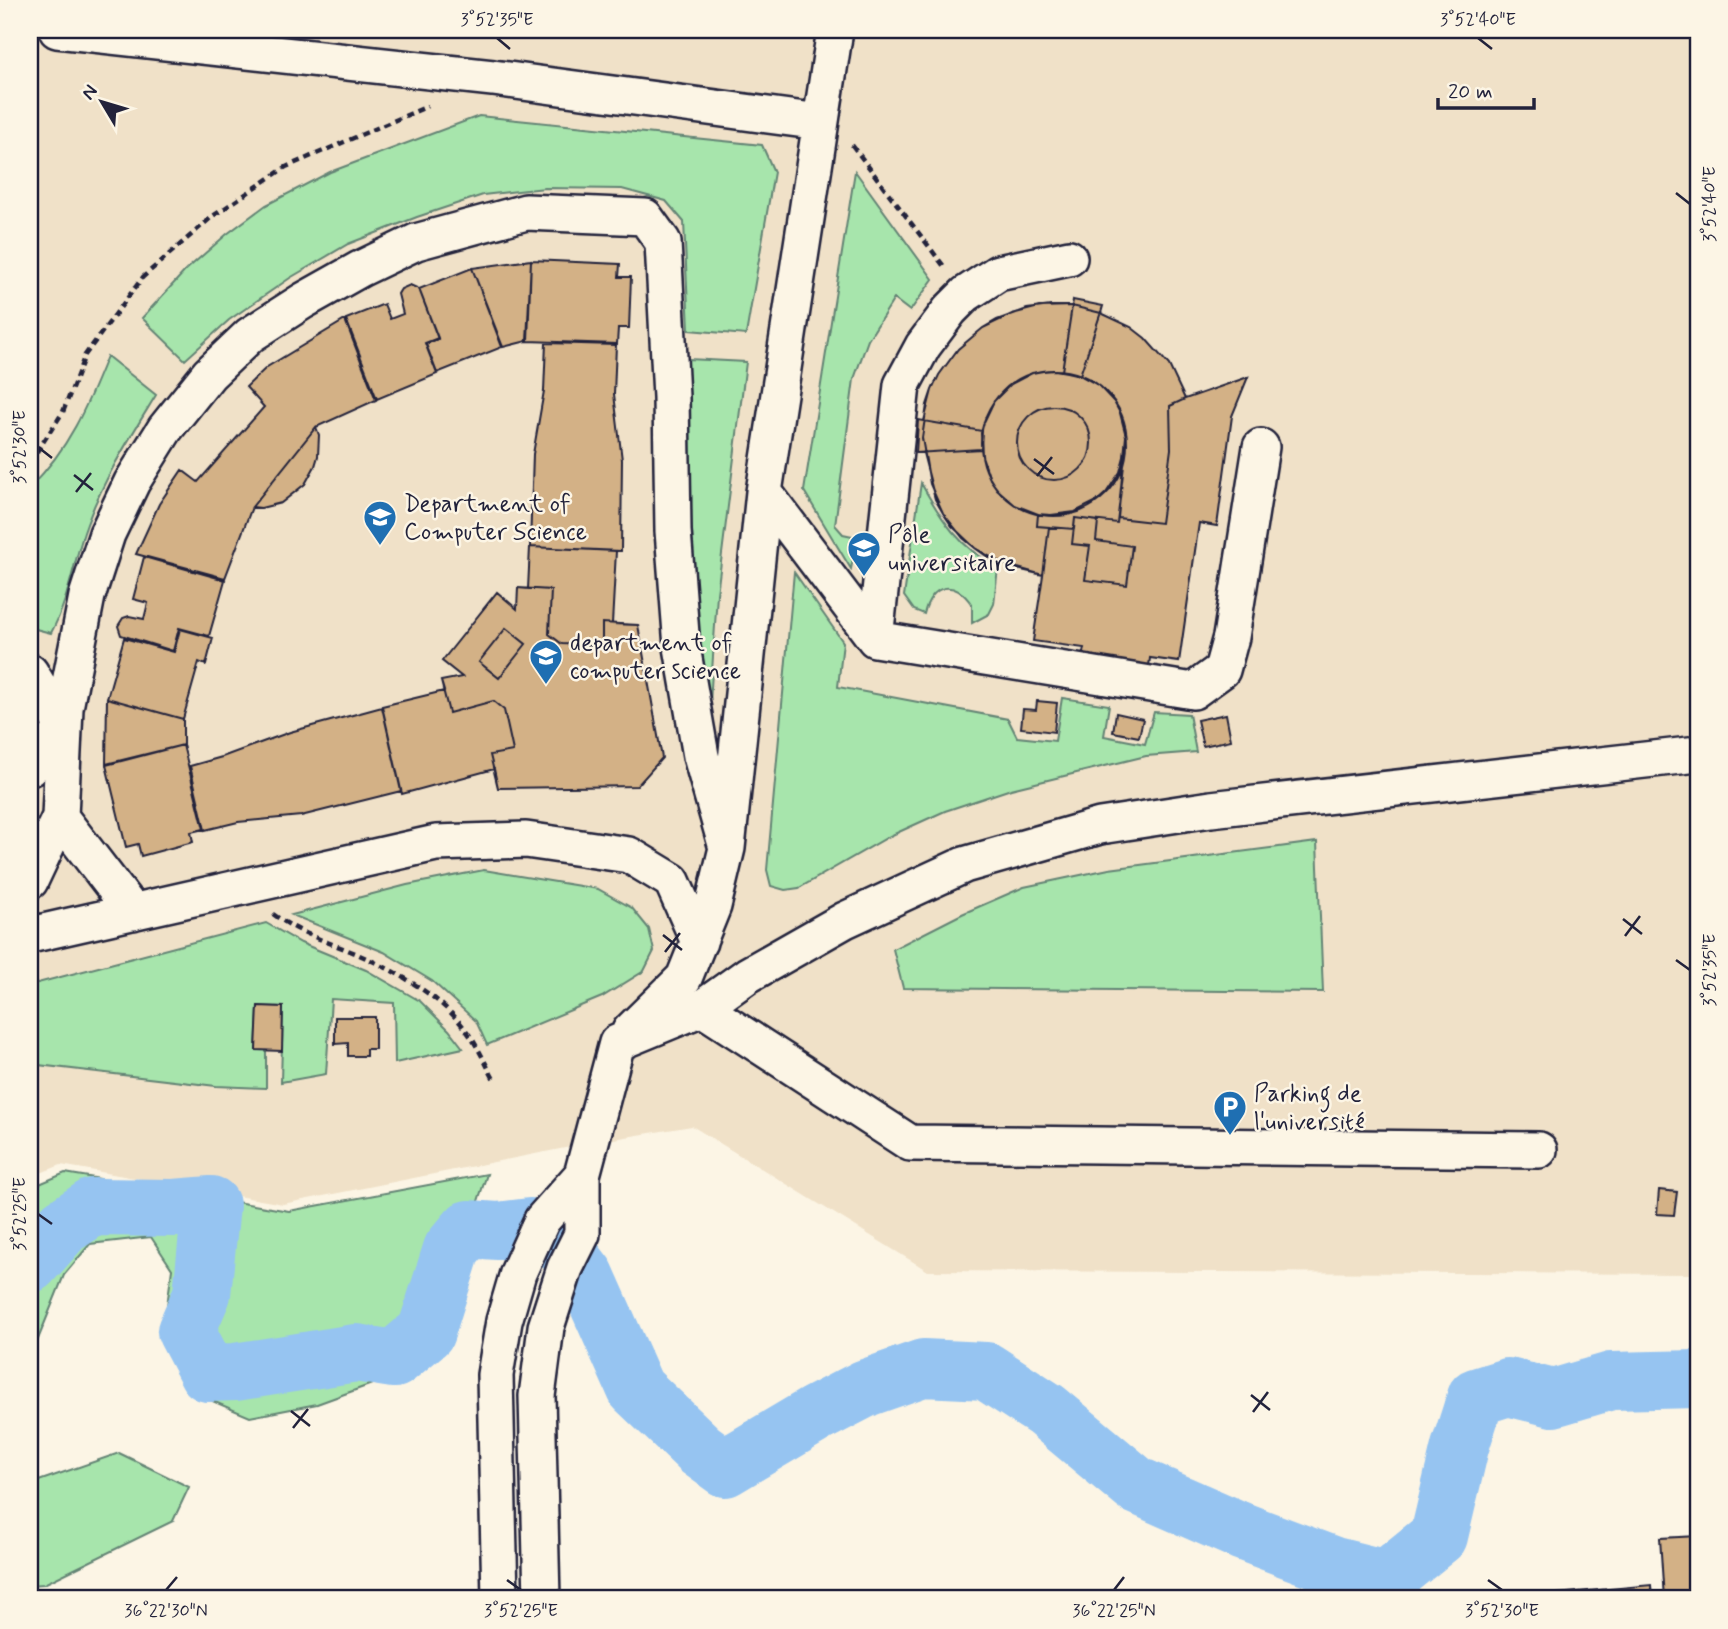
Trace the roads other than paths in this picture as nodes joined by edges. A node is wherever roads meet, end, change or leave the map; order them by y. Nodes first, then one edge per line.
1 (57, 30) edge
2 (835, 30) edge
3 (821, 114) junction
4 (1069, 258) dead end
5 (1261, 447) dead end
6 (765, 492) junction
7 (875, 639) junction
8 (30, 672) edge
9 (64, 728) junction
10 (1698, 754) edge
11 (30, 768) edge
12 (60, 817) junction
13 (727, 848) junction
14 (30, 881) edge
15 (134, 912) junction
16 (30, 935) edge
17 (699, 942) junction
18 (702, 1008) junction
19 (617, 1043) junction
20 (1539, 1150) dead end
21 (582, 1175) junction
22 (500, 1599) edge
23 (541, 1599) edge

1 - 3 lane
2 - 3 lane
3 - 6 lane
4 - 7 lane
5 - 7 lane
6 - 7 lane
6 - 13 lane
8 - 9 lane
9 - 11 lane
9 - 12 lane
9 - 13 lane
10 - 18 lane
12 - 14 lane
12 - 15 lane
13 - 17 lane
15 - 16 lane
15 - 17 lane
17 - 19 lane
18 - 19 lane
18 - 20 lane
19 - 21 lane
21 - 22 lane
21 - 23 lane

